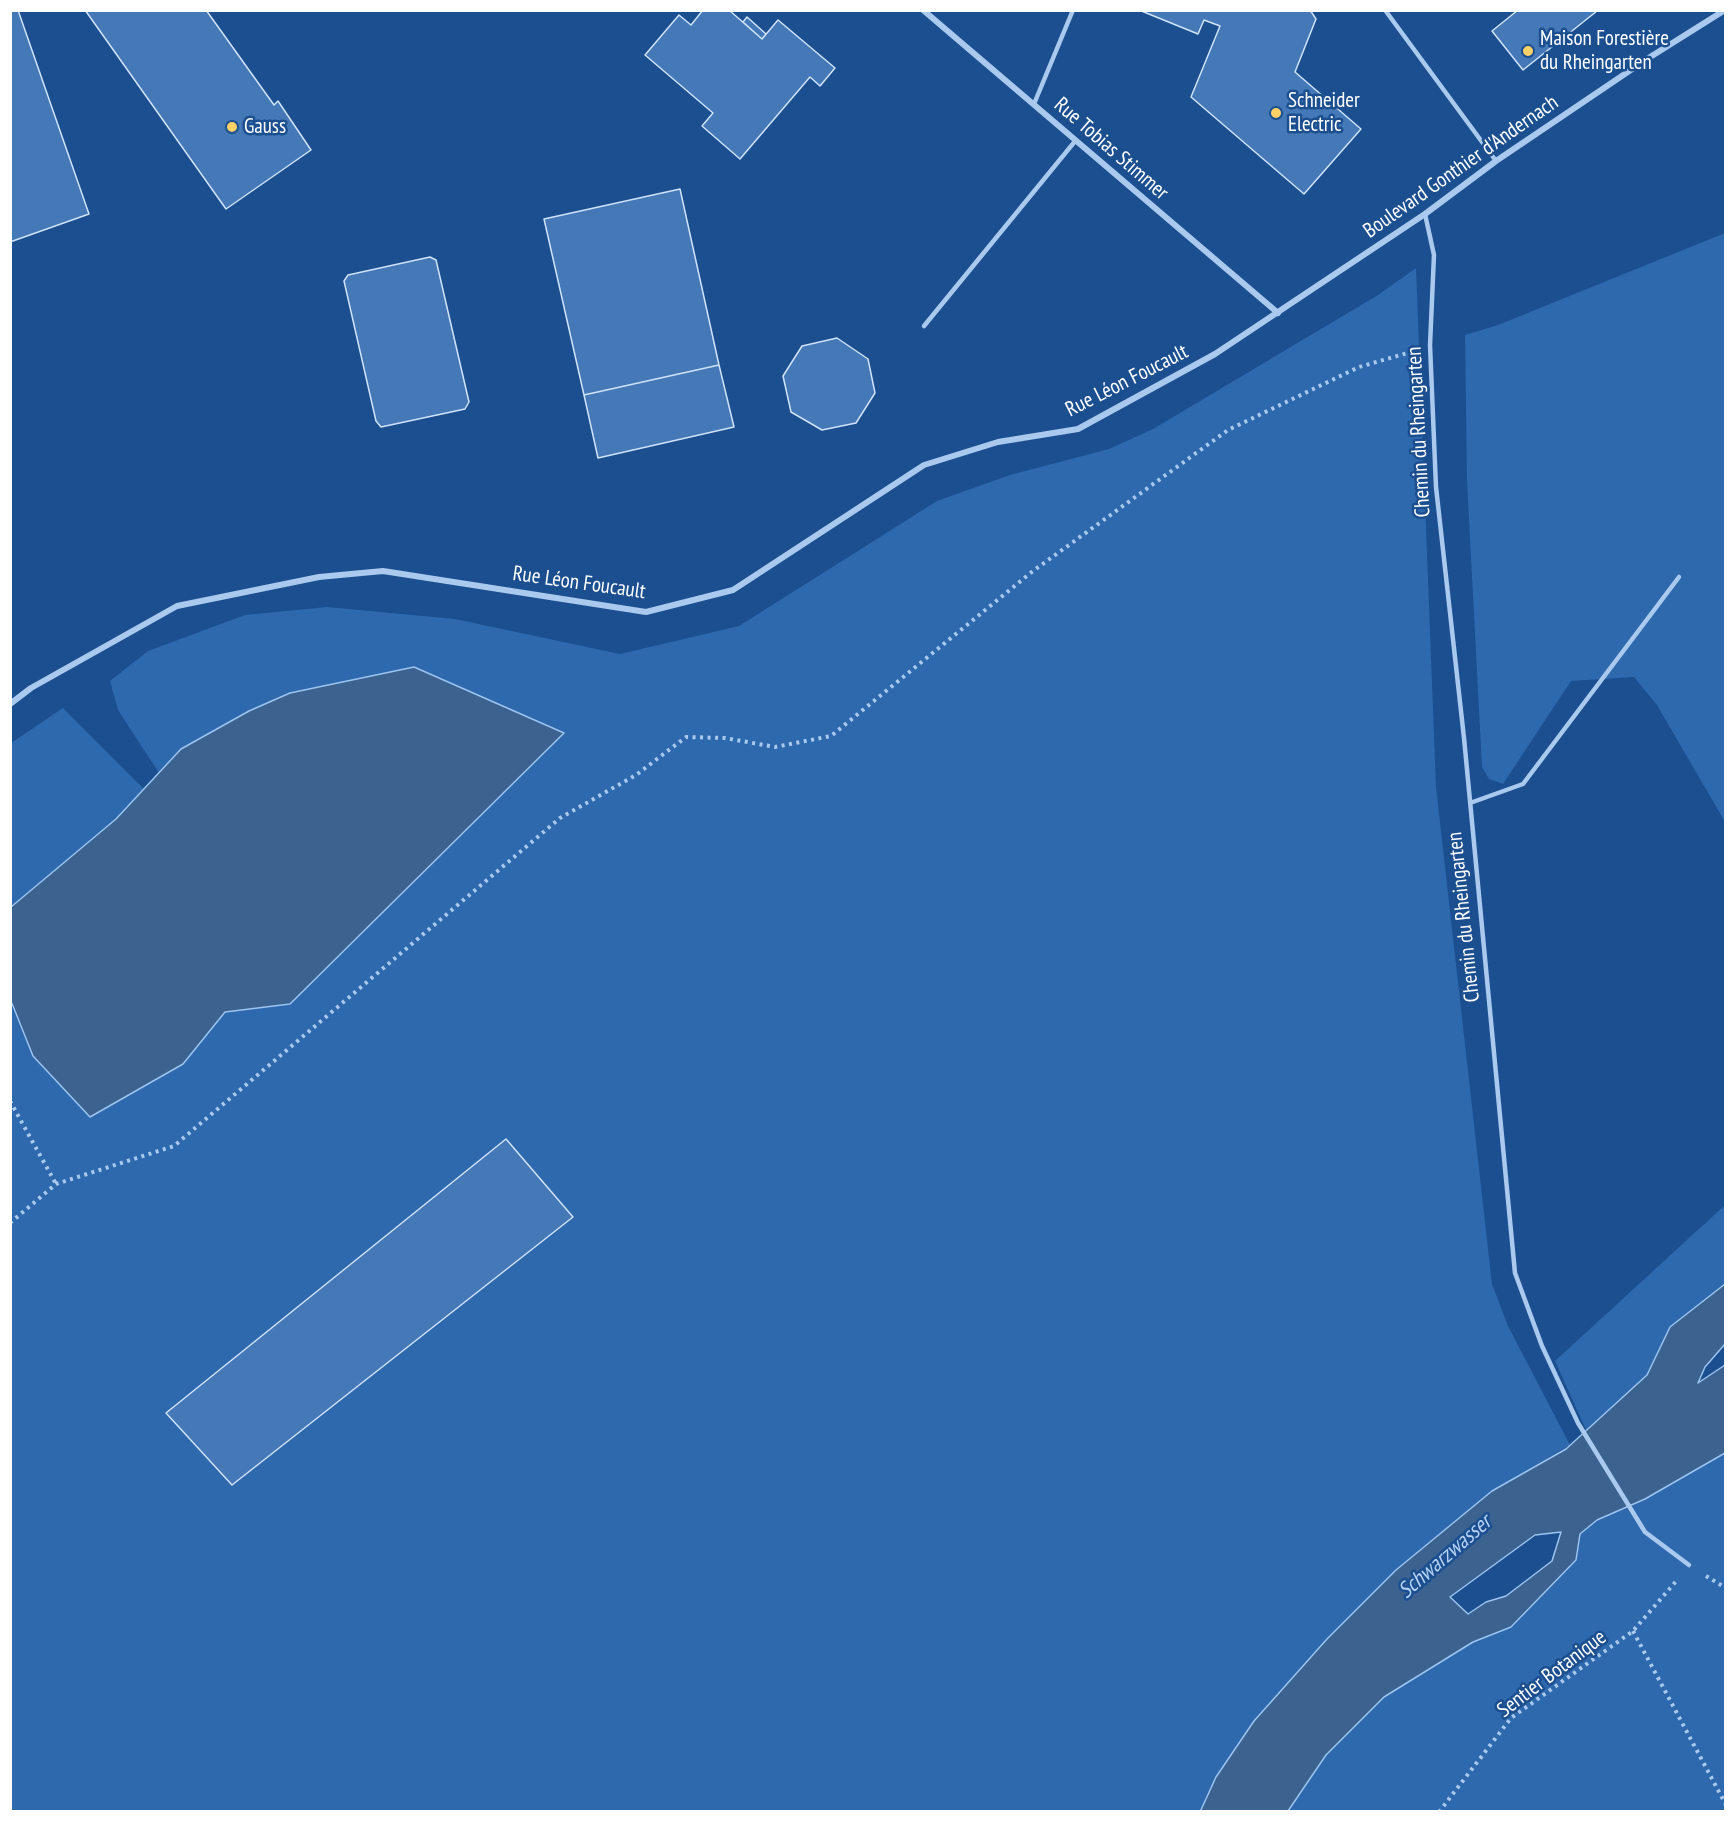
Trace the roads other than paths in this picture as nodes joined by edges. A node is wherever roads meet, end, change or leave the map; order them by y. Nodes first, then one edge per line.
1 (923, 10) edge
2 (1073, 10) edge
3 (1385, 10) edge
4 (1725, 10) edge
5 (1034, 104) junction
6 (1076, 140) junction
7 (1496, 161) junction
8 (1425, 214) junction
9 (1278, 313) junction
10 (924, 326) dead end
11 (1679, 577) dead end
12 (10, 704) edge
13 (1470, 803) junction
14 (1689, 1565) road end

1 - 5 street, Rue Tobias Stimmer
2 - 5 lane
3 - 7 lane
4 - 7 street, Boulevard Gonthier d'Andernach
5 - 6 street, Rue Tobias Stimmer
6 - 9 street, Rue Tobias Stimmer
6 - 10 lane
7 - 8 street, Boulevard Gonthier d'Andernach
8 - 9 street, Boulevard Gonthier d'Andernach
8 - 13 lane, Chemin du Rheingarten
9 - 12 street, Rue Léon Foucault
11 - 13 lane
13 - 14 lane, Chemin du Rheingarten

